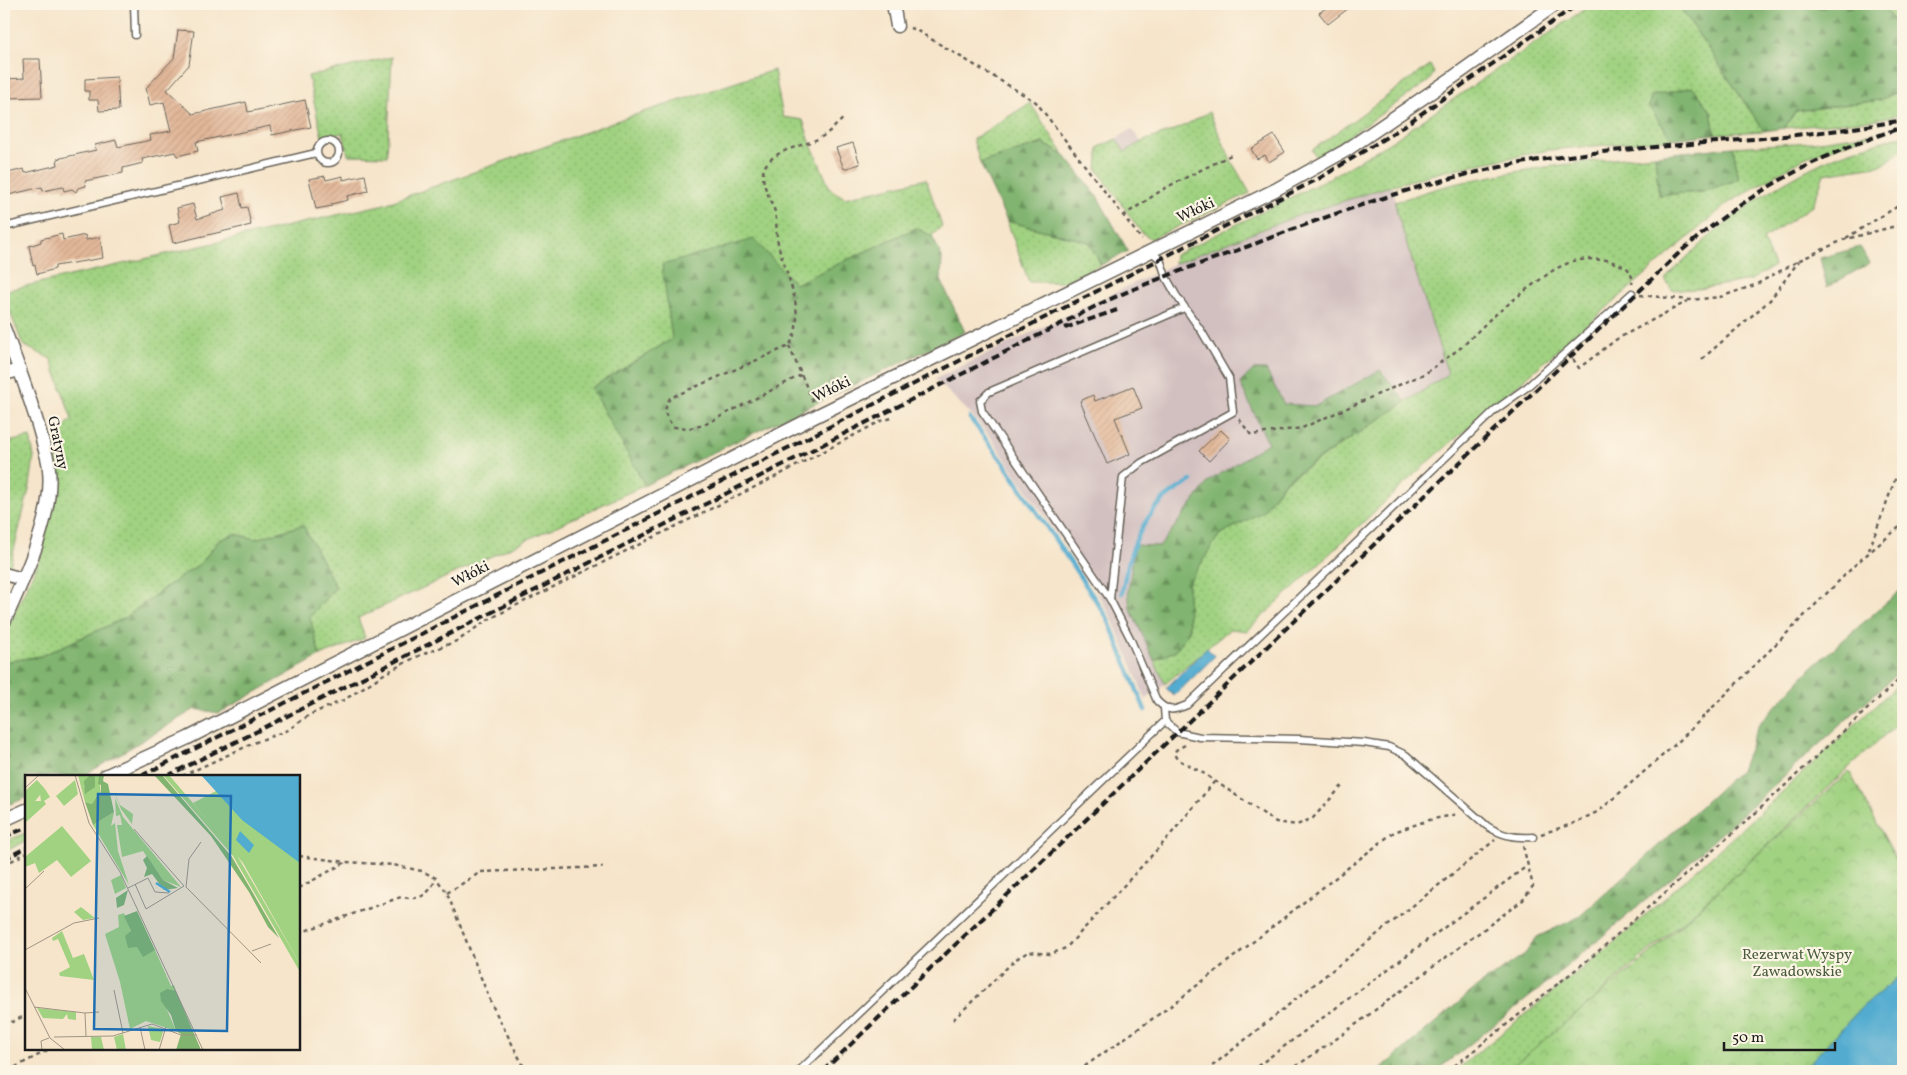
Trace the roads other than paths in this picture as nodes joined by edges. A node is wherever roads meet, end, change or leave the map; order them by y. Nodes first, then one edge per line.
1 (134, 4) edge
2 (893, 4) edge
3 (1556, 4) edge
4 (897, 26) road end
5 (135, 35) dead end
6 (316, 153) dead end
7 (4, 227) edge
8 (1150, 251) junction
9 (1632, 293) road end
10 (1184, 308) junction
11 (4, 328) edge
12 (20, 370) junction
13 (4, 374) edge
14 (4, 574) edge
15 (23, 579) junction
16 (1110, 599) junction
17 (4, 622) edge
18 (1164, 708) junction
19 (1165, 721) junction
20 (108, 775) edge
21 (25, 810) edge
22 (4, 820) edge
23 (1533, 837) road end
24 (799, 1071) edge

1 - 5 lane
2 - 4 street
3 - 8 street, Włóki
6 - 7 lane
8 - 10 lane
8 - 20 street, Włóki
9 - 18 lane
10 - 16 lane
10 - 16 lane
11 - 12 street, Gratyny
12 - 13 street
12 - 15 street, Gratyny
14 - 15 street
15 - 17 street, Gratyny
16 - 18 lane
18 - 19 lane
19 - 23 lane
19 - 24 lane
21 - 22 street

